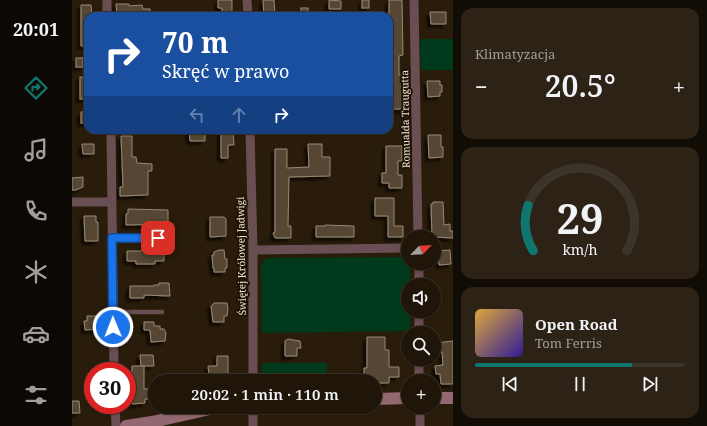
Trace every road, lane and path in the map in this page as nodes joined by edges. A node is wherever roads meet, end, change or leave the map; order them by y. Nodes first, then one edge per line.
1 (107, 0) edge
2 (247, 0) edge
3 (414, 0) edge
4 (107, 12) edge
5 (248, 12) edge
6 (111, 134) edge
7 (250, 134) edge
8 (72, 202) edge
9 (111, 202) junction
10 (418, 230) edge
11 (112, 238) junction
12 (173, 238) dead end
13 (401, 248) edge
14 (253, 250) junction
15 (113, 312) junction
16 (162, 312) dead end
17 (114, 362) edge
18 (253, 374) edge
19 (401, 398) edge
20 (441, 398) edge
21 (453, 398) edge
22 (382, 399) edge
23 (115, 414) edge
24 (188, 414) edge
25 (253, 414) edge
26 (420, 414) edge
27 (116, 426) edge
28 (126, 426) edge
29 (253, 426) edge
30 (420, 426) edge

1 - 4 street
2 - 5 street
3 - 10 street, Romualda Traugutta
6 - 9 street
7 - 14 street, Świętej Królowej Jadwigi
8 - 9 street
9 - 11 street
11 - 12 lane
11 - 15 street
13 - 14 street
14 - 18 street, Świętej Królowej Jadwigi
15 - 16 lane
15 - 17 street
19 - 22 street
20 - 21 street
23 - 27 street
24 - 28 street
25 - 29 street
26 - 30 street

